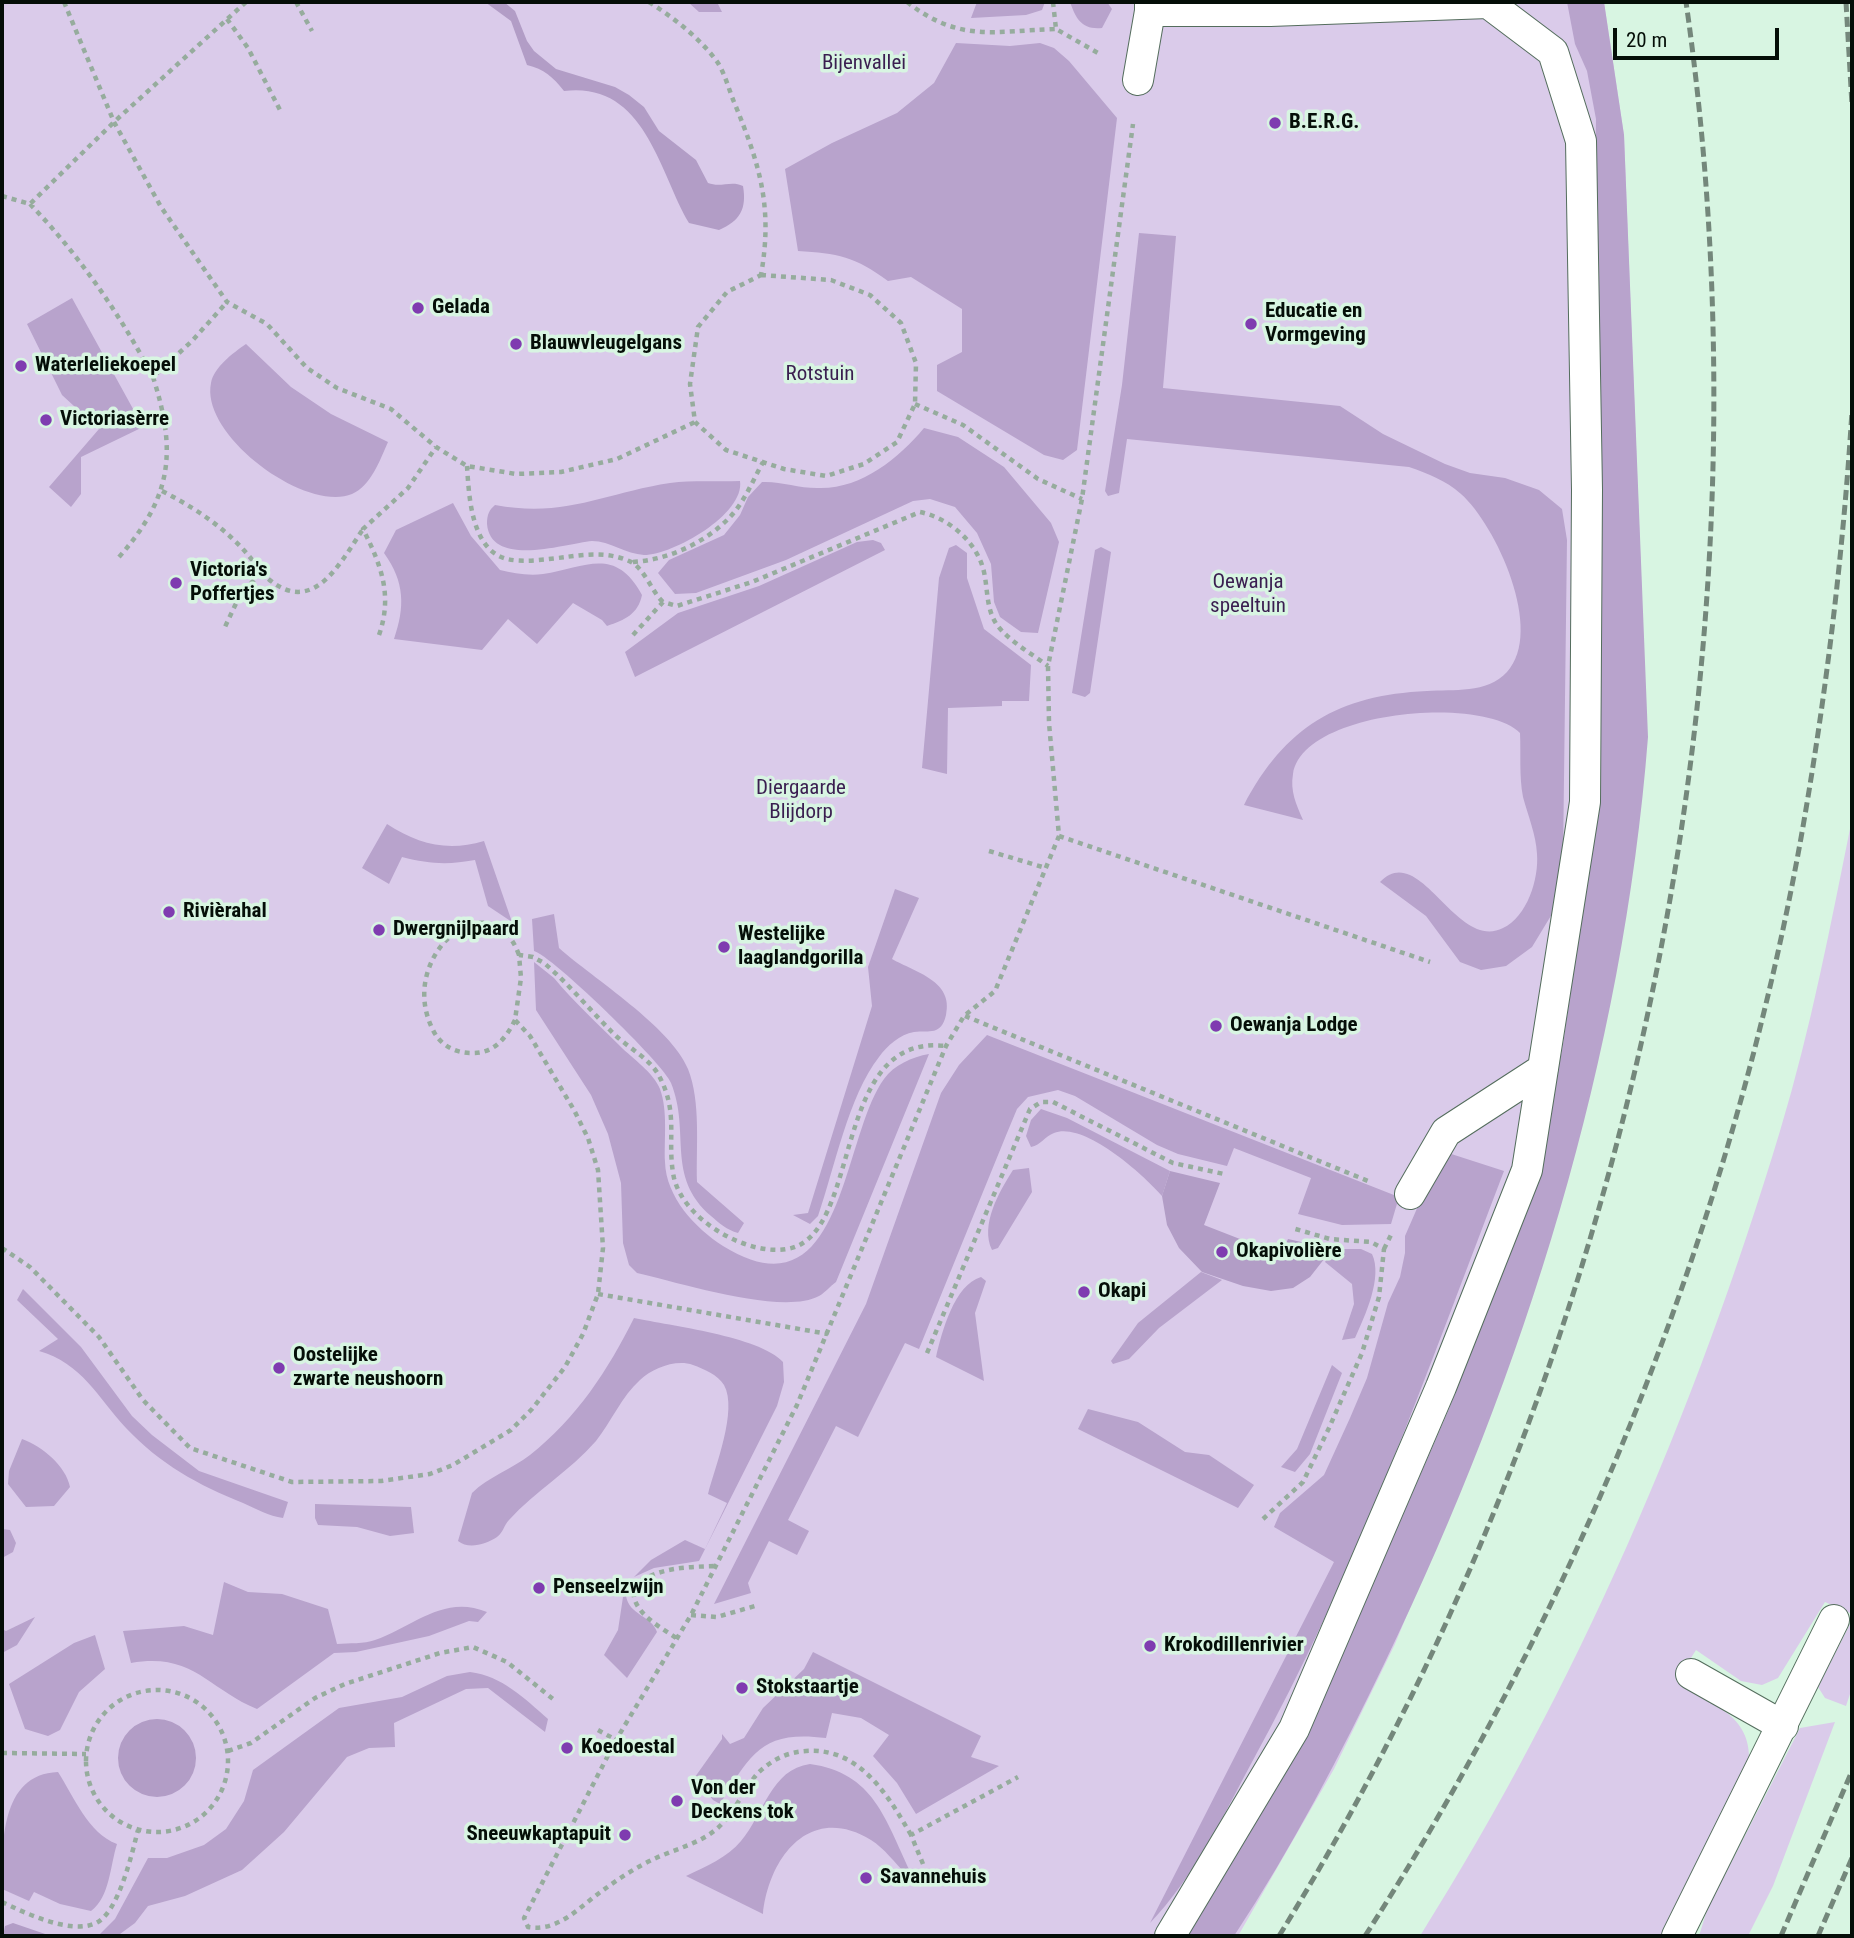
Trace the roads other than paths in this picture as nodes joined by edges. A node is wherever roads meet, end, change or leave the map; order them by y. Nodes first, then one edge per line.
1 (1150, 6) edge
2 (1138, 80) road end
3 (1543, 1069) junction
4 (1410, 1194) road end
5 (1834, 1620) dead end
6 (1691, 1674) dead end
7 (1783, 1726) junction
8 (1170, 1936) edge
9 (1677, 1936) edge

1 - 2 lane
1 - 3 lane
3 - 4 lane
3 - 8 lane
5 - 7 lane
6 - 7 lane
7 - 9 lane

